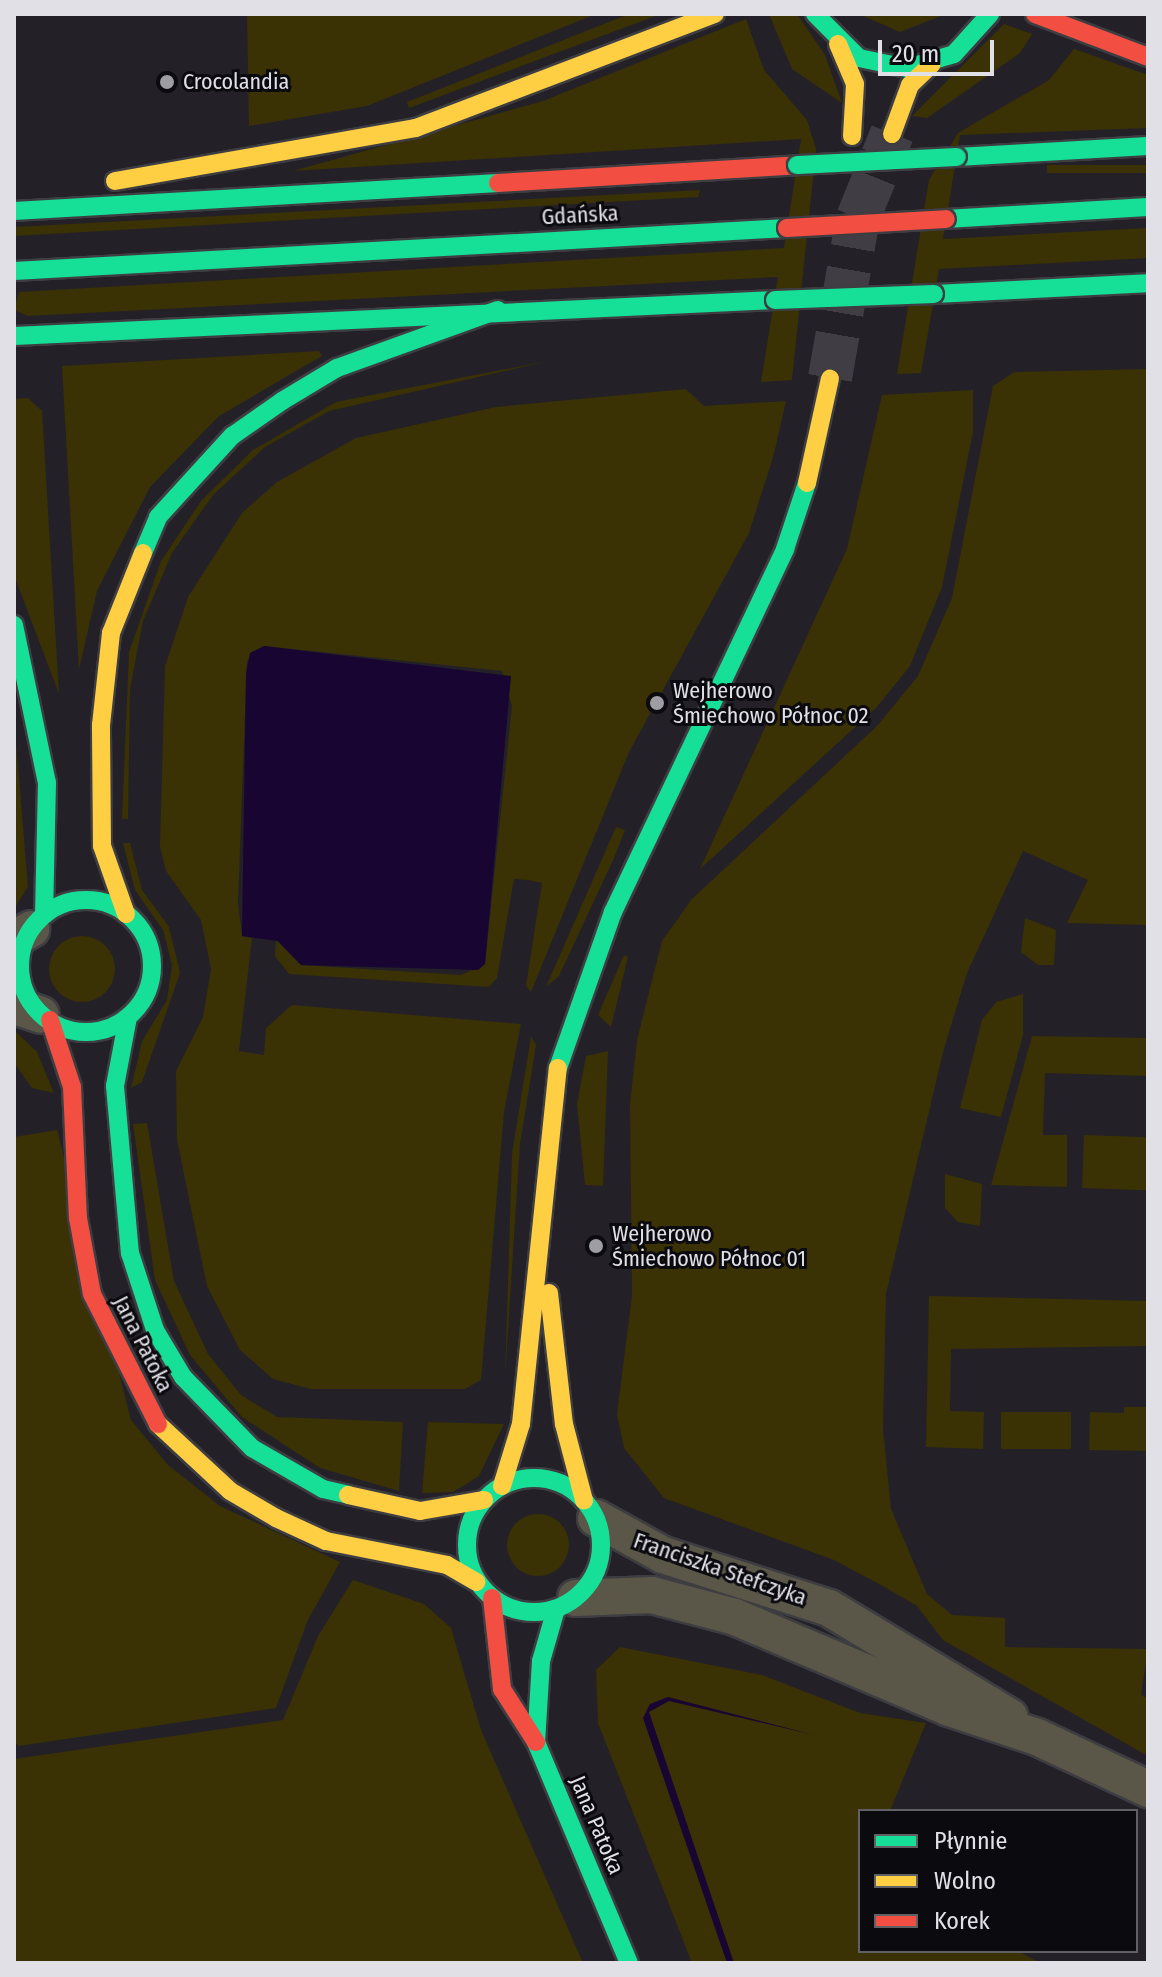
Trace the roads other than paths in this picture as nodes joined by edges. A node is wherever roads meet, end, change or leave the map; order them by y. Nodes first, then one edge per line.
1 (715, 14) edge
2 (815, 14) edge
3 (990, 14) edge
4 (1035, 14) edge
5 (838, 44) junction
6 (1148, 57) edge
7 (932, 64) junction
8 (892, 134) tunnel mouth
9 (852, 136) dead end
10 (1148, 146) edge
11 (14, 201) edge
12 (1148, 207) edge
13 (14, 211) edge
14 (14, 271) edge
15 (1148, 283) edge
16 (498, 310) junction
17 (14, 336) edge
18 (830, 378) tunnel mouth
19 (14, 625) edge
20 (126, 914) junction
21 (30, 928) edge
22 (35, 1014) edge
23 (128, 1017) junction
24 (541, 1251) junction
25 (502, 1486) junction
26 (484, 1500) junction
27 (590, 1509) junction
28 (477, 1582) junction
29 (492, 1598) junction
30 (566, 1604) junction
31 (846, 1617) junction
32 (829, 1652) junction
33 (1037, 1737) junction
34 (536, 1742) junction
35 (1148, 1789) edge
36 (629, 1963) edge

1 - 11 main road
2 - 5 main road
3 - 7 main road
4 - 6 main road
5 - 7 main road
5 - 9 main road
7 - 8 main road
10 - 13 main road, bridge
12 - 14 main road, Gdańska, bridge
15 - 16 main road, bridge
16 - 17 main road
16 - 20 main road
18 - 24 main road
19 - 21 main road
20 - 21 main road
20 - 23 main road
21 - 22 main road
22 - 23 main road
22 - 28 main road, Jana Patoka
23 - 26 main road, Jana Patoka
24 - 25 main road
24 - 27 main road
25 - 26 main road
25 - 27 main road
26 - 28 main road
27 - 30 main road
27 - 31 street, Franciszka Stefczyka
28 - 29 main road
29 - 30 main road
29 - 34 main road
30 - 32 street, Franciszka Stefczyka
30 - 34 main road, Jana Patoka
31 - 32 street
31 - 33 street, Franciszka Stefczyka
32 - 33 street, Franciszka Stefczyka
33 - 35 street, Franciszka Stefczyka
34 - 36 main road, Jana Patoka

